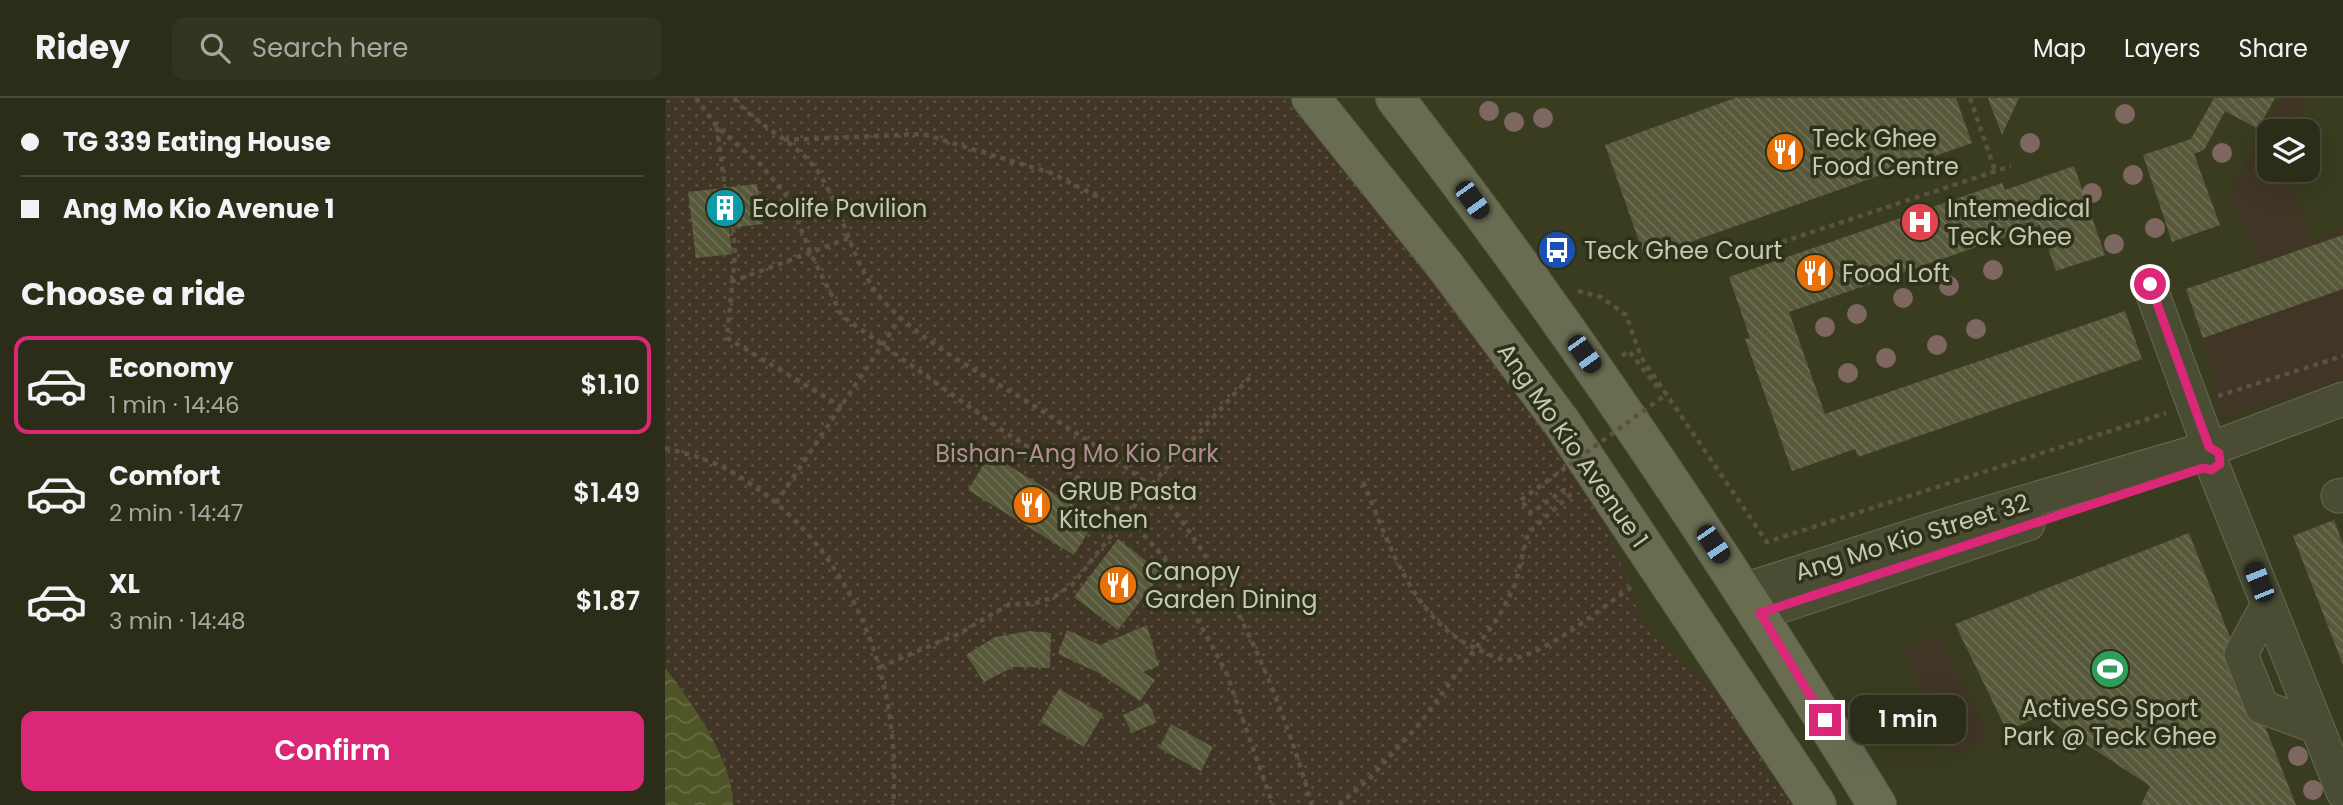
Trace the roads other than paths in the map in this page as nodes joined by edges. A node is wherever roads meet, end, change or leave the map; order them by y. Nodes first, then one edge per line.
1 (1311, 98) edge
2 (1395, 98) edge
3 (2150, 284) dead end
4 (2343, 399) edge
5 (2343, 418) edge
6 (2210, 458) junction
7 (1752, 602) junction
8 (2268, 604) junction
9 (2317, 727) junction
10 (2343, 792) edge
11 (1817, 805) edge
12 (1877, 805) edge

1 - 11 main road, Ang Mo Kio Avenue 1
2 - 7 main road
3 - 6 street
4 - 6 street, Ang Mo Kio Street 32
5 - 6 street, Ang Mo Kio Street 32
6 - 7 street, Ang Mo Kio Street 32
6 - 8 street
7 - 12 main road
8 - 9 street
8 - 9 street
9 - 10 street

